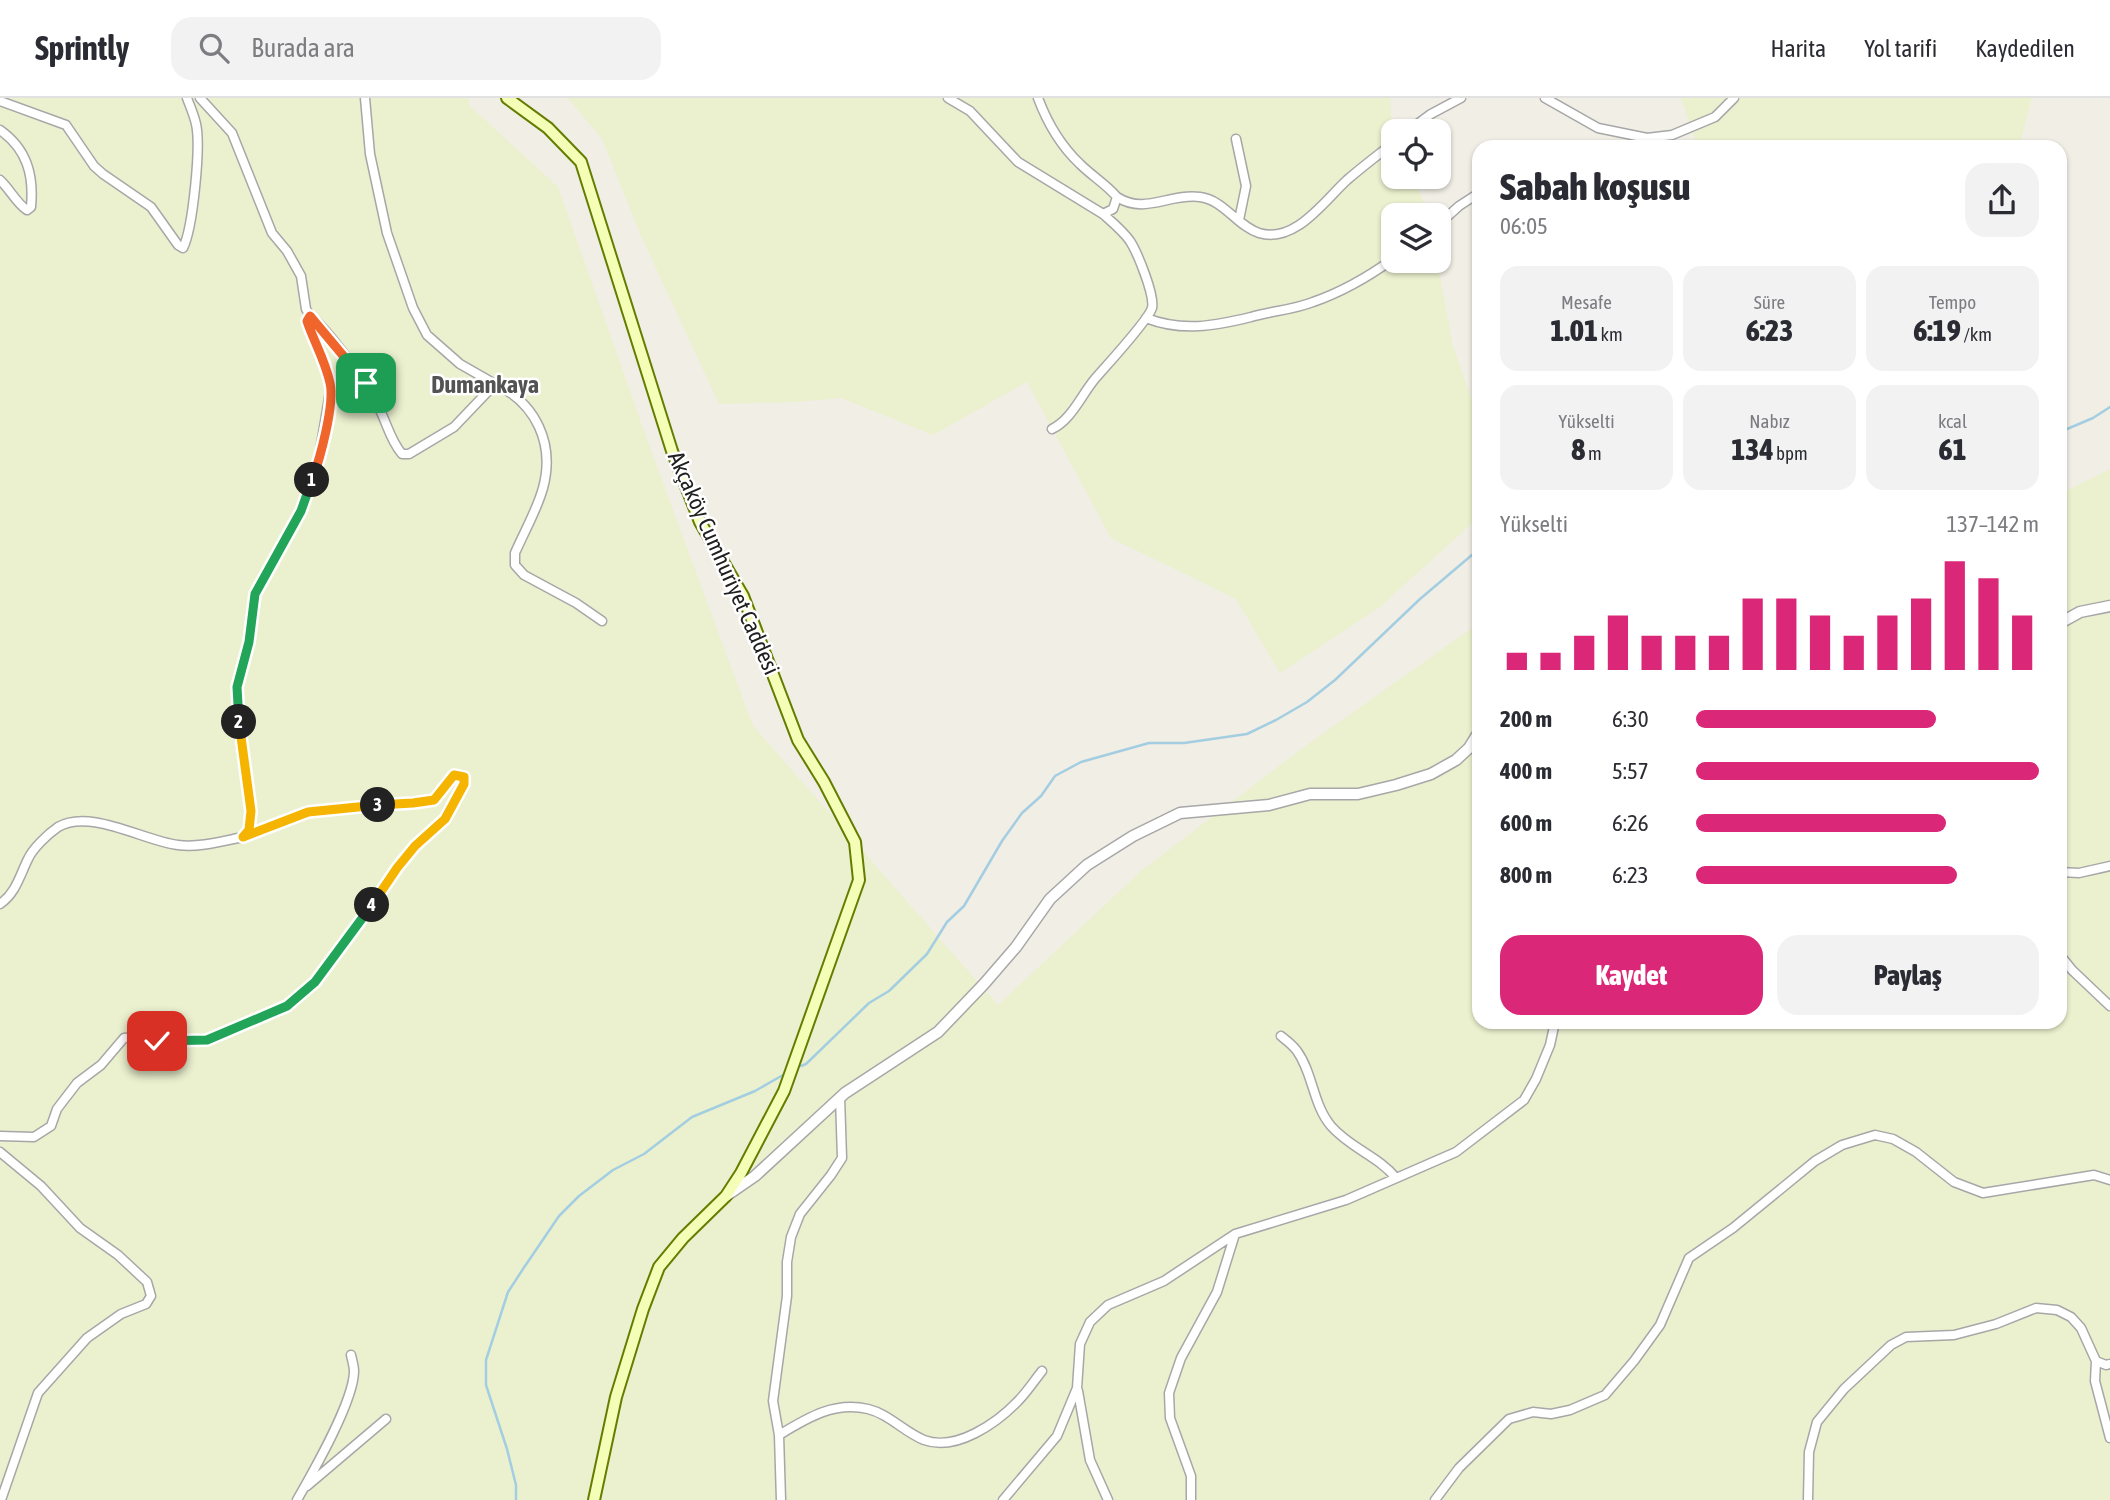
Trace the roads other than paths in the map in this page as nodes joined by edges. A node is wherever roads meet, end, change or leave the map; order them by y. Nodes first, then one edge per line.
1 (187, 98) edge
2 (200, 98) edge
3 (365, 98) edge
4 (507, 98) edge
5 (948, 98) edge
6 (1038, 98) edge
7 (1461, 98) edge
8 (1545, 98) edge
9 (1734, 98) edge
10 (0, 101) edge
11 (1424, 119) edge
12 (0, 130) edge
13 (1236, 139) dead end
14 (1381, 153) edge
15 (0, 180) edge
16 (1117, 197) junction
17 (1472, 198) edge
18 (1103, 214) junction
19 (1451, 215) edge
20 (1239, 220) junction
21 (1381, 267) edge
22 (310, 316) junction
23 (1146, 318) junction
24 (495, 384) junction
25 (1052, 429) dead end
26 (2110, 606) edge
27 (2067, 619) edge
28 (602, 621) dead end
29 (1472, 743) edge
30 (243, 837) junction
31 (2110, 866) edge
32 (2067, 872) edge
33 (0, 904) edge
34 (2067, 964) edge
35 (2110, 1006) edge
36 (1553, 1029) edge
37 (1281, 1035) dead end
38 (840, 1097) junction
39 (0, 1136) edge
40 (0, 1152) edge
41 (1396, 1178) junction
42 (2110, 1180) edge
43 (726, 1196) junction
44 (1236, 1234) junction
45 (351, 1355) dead end
46 (2096, 1361) junction
47 (2110, 1364) edge
48 (1042, 1371) dead end
49 (1077, 1388) junction
50 (386, 1419) dead end
51 (779, 1435) junction
52 (2110, 1438) edge
53 (302, 1490) junction
54 (1, 1500) edge
55 (296, 1500) edge
56 (594, 1500) edge
57 (781, 1500) edge
58 (1003, 1500) edge
59 (1108, 1500) edge
60 (1191, 1500) edge
61 (1435, 1500) edge
62 (1808, 1500) edge

1 - 10 street
2 - 22 street
3 - 24 street
4 - 43 main road, Akçaköy Cumhuriyet Caddesi
5 - 18 street
6 - 16 street
7 - 11 street
8 - 9 street
12 - 15 street
13 - 20 street
14 - 20 street
16 - 18 street
16 - 20 street
17 - 19 street
18 - 23 street
21 - 23 street
22 - 24 street
22 - 30 street
23 - 25 street
24 - 28 street
26 - 27 street
29 - 38 street
30 - 33 street
30 - 39 street
31 - 32 street
34 - 35 street
36 - 41 street
37 - 41 street
38 - 43 street
38 - 51 street
40 - 54 street
41 - 44 street
42 - 61 street
43 - 56 main road, Akçaköy Cumhuriyet Caddesi
44 - 49 street
44 - 60 street
45 - 53 street
46 - 47 street
46 - 52 street
46 - 62 street
48 - 51 street
49 - 58 street
49 - 59 street
50 - 53 street
51 - 57 street
53 - 55 street

